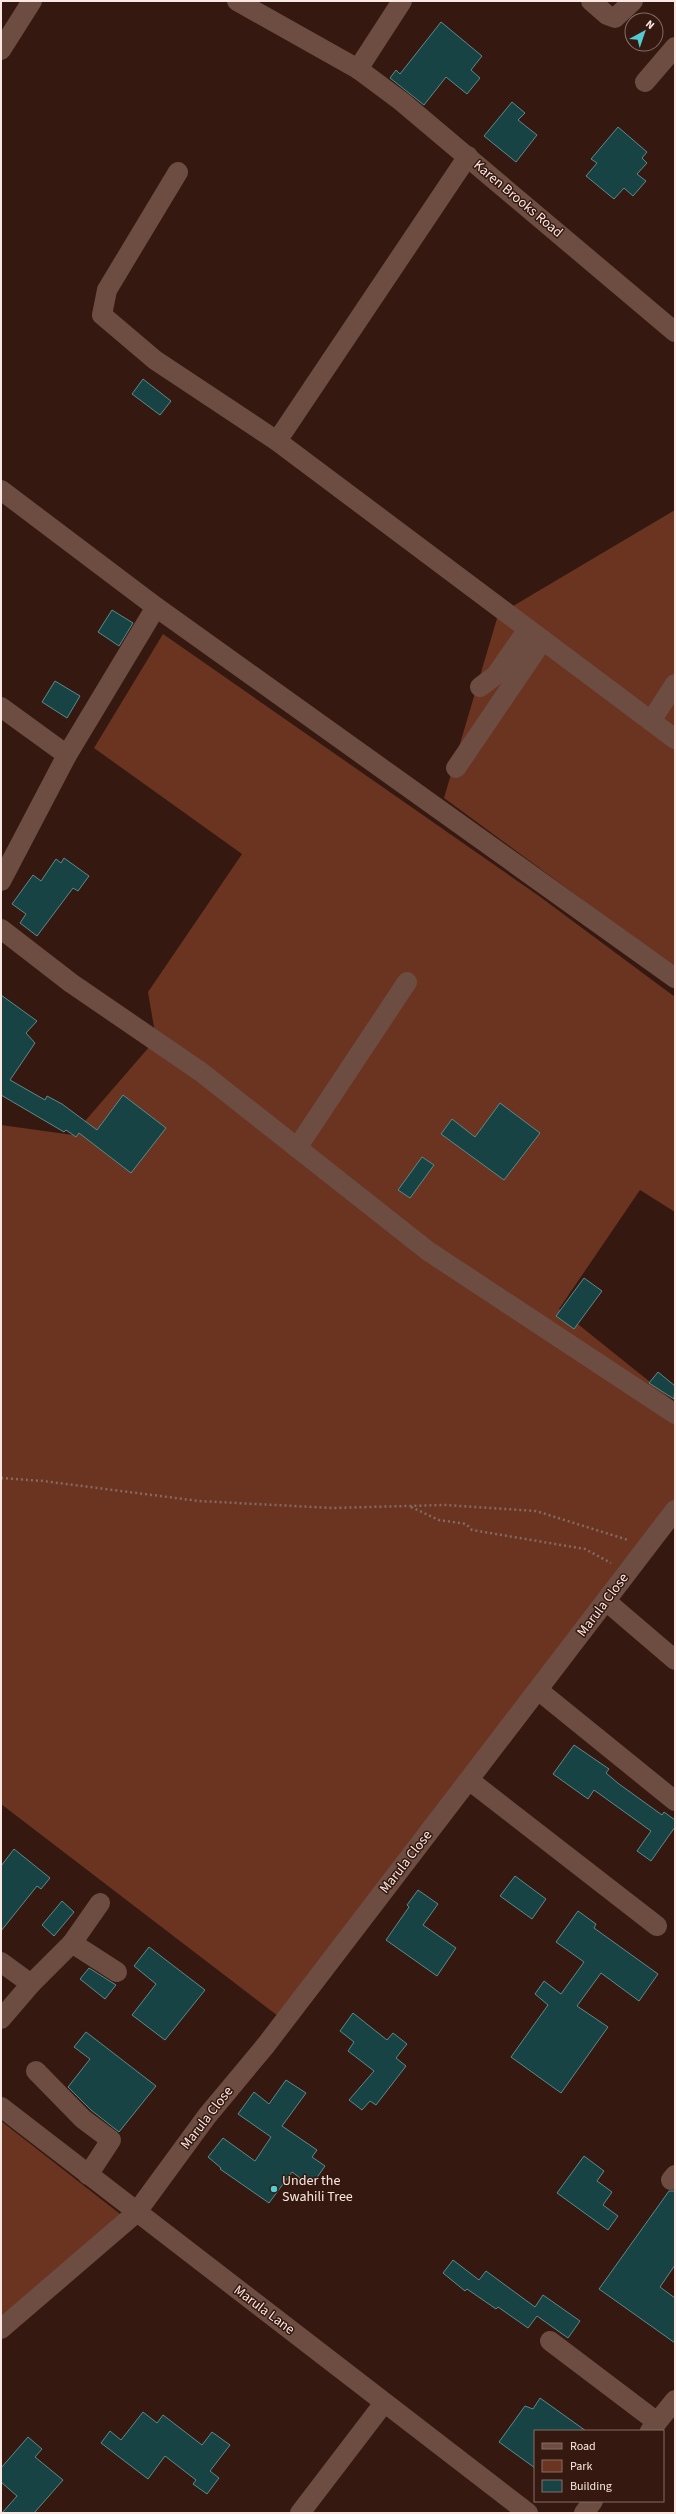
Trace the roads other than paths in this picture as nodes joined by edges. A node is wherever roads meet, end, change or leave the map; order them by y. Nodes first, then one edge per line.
1 (32, 1) edge
2 (237, 1) edge
3 (402, 1) edge
4 (591, 1) edge
5 (633, 1) edge
6 (675, 47) edge
7 (1, 50) edge
8 (358, 69) junction
9 (645, 82) dead end
10 (468, 156) junction
11 (178, 172) dead end
12 (675, 332) edge
13 (276, 441) junction
14 (1, 490) edge
15 (156, 608) junction
16 (535, 634) junction
17 (675, 684) edge
18 (480, 687) dead end
19 (1, 707) edge
20 (651, 721) junction
21 (675, 739) edge
22 (67, 755) junction
23 (456, 768) dead end
24 (1, 880) edge
25 (1, 929) edge
26 (675, 978) edge
27 (407, 982) dead end
28 (297, 1148) junction
29 (675, 1414) edge
30 (675, 1510) edge
31 (606, 1600) junction
32 (675, 1660) edge
33 (538, 1690) junction
34 (469, 1780) junction
35 (675, 1801) edge
36 (100, 1903) dead end
37 (657, 1926) dead end
38 (72, 1943) junction
39 (1, 1962) edge
40 (117, 1972) dead end
41 (31, 1984) junction
42 (1, 2020) edge
43 (36, 2071) dead end
44 (1, 2107) edge
45 (88, 2175) junction
46 (136, 2213) junction
47 (1, 2329) edge
48 (550, 2341) dead end
49 (675, 2400) edge
50 (384, 2403) junction
51 (653, 2427) edge
52 (592, 2502) edge
53 (300, 2513) edge
54 (528, 2513) edge
55 (584, 2513) edge

1 - 7 street
2 - 8 street, Karen Brooks Road
3 - 8 street
4 - 5 street
6 - 9 street
8 - 10 street, Karen Brooks Road
10 - 12 street, Karen Brooks Road
10 - 13 street
11 - 13 street
13 - 16 street
14 - 15 street
15 - 22 street
15 - 26 street
16 - 18 street
16 - 20 street
16 - 23 street
17 - 20 street
19 - 22 street
20 - 21 street
22 - 24 street
25 - 28 street
27 - 28 street
28 - 29 street
30 - 31 street, Marula Close
31 - 32 street
31 - 33 street, Marula Close
33 - 34 street, Marula Close
33 - 35 street
34 - 37 street
34 - 46 street, Marula Close
36 - 38 street
38 - 40 street
38 - 41 street
39 - 41 street
41 - 42 street
43 - 45 street
44 - 45 street, Marula Lane
45 - 46 street, Marula Lane
46 - 47 street, Marula Close
46 - 50 street, Marula Lane
48 - 51 street
49 - 51 street
50 - 53 street
50 - 54 street, Marula Lane
52 - 55 street

